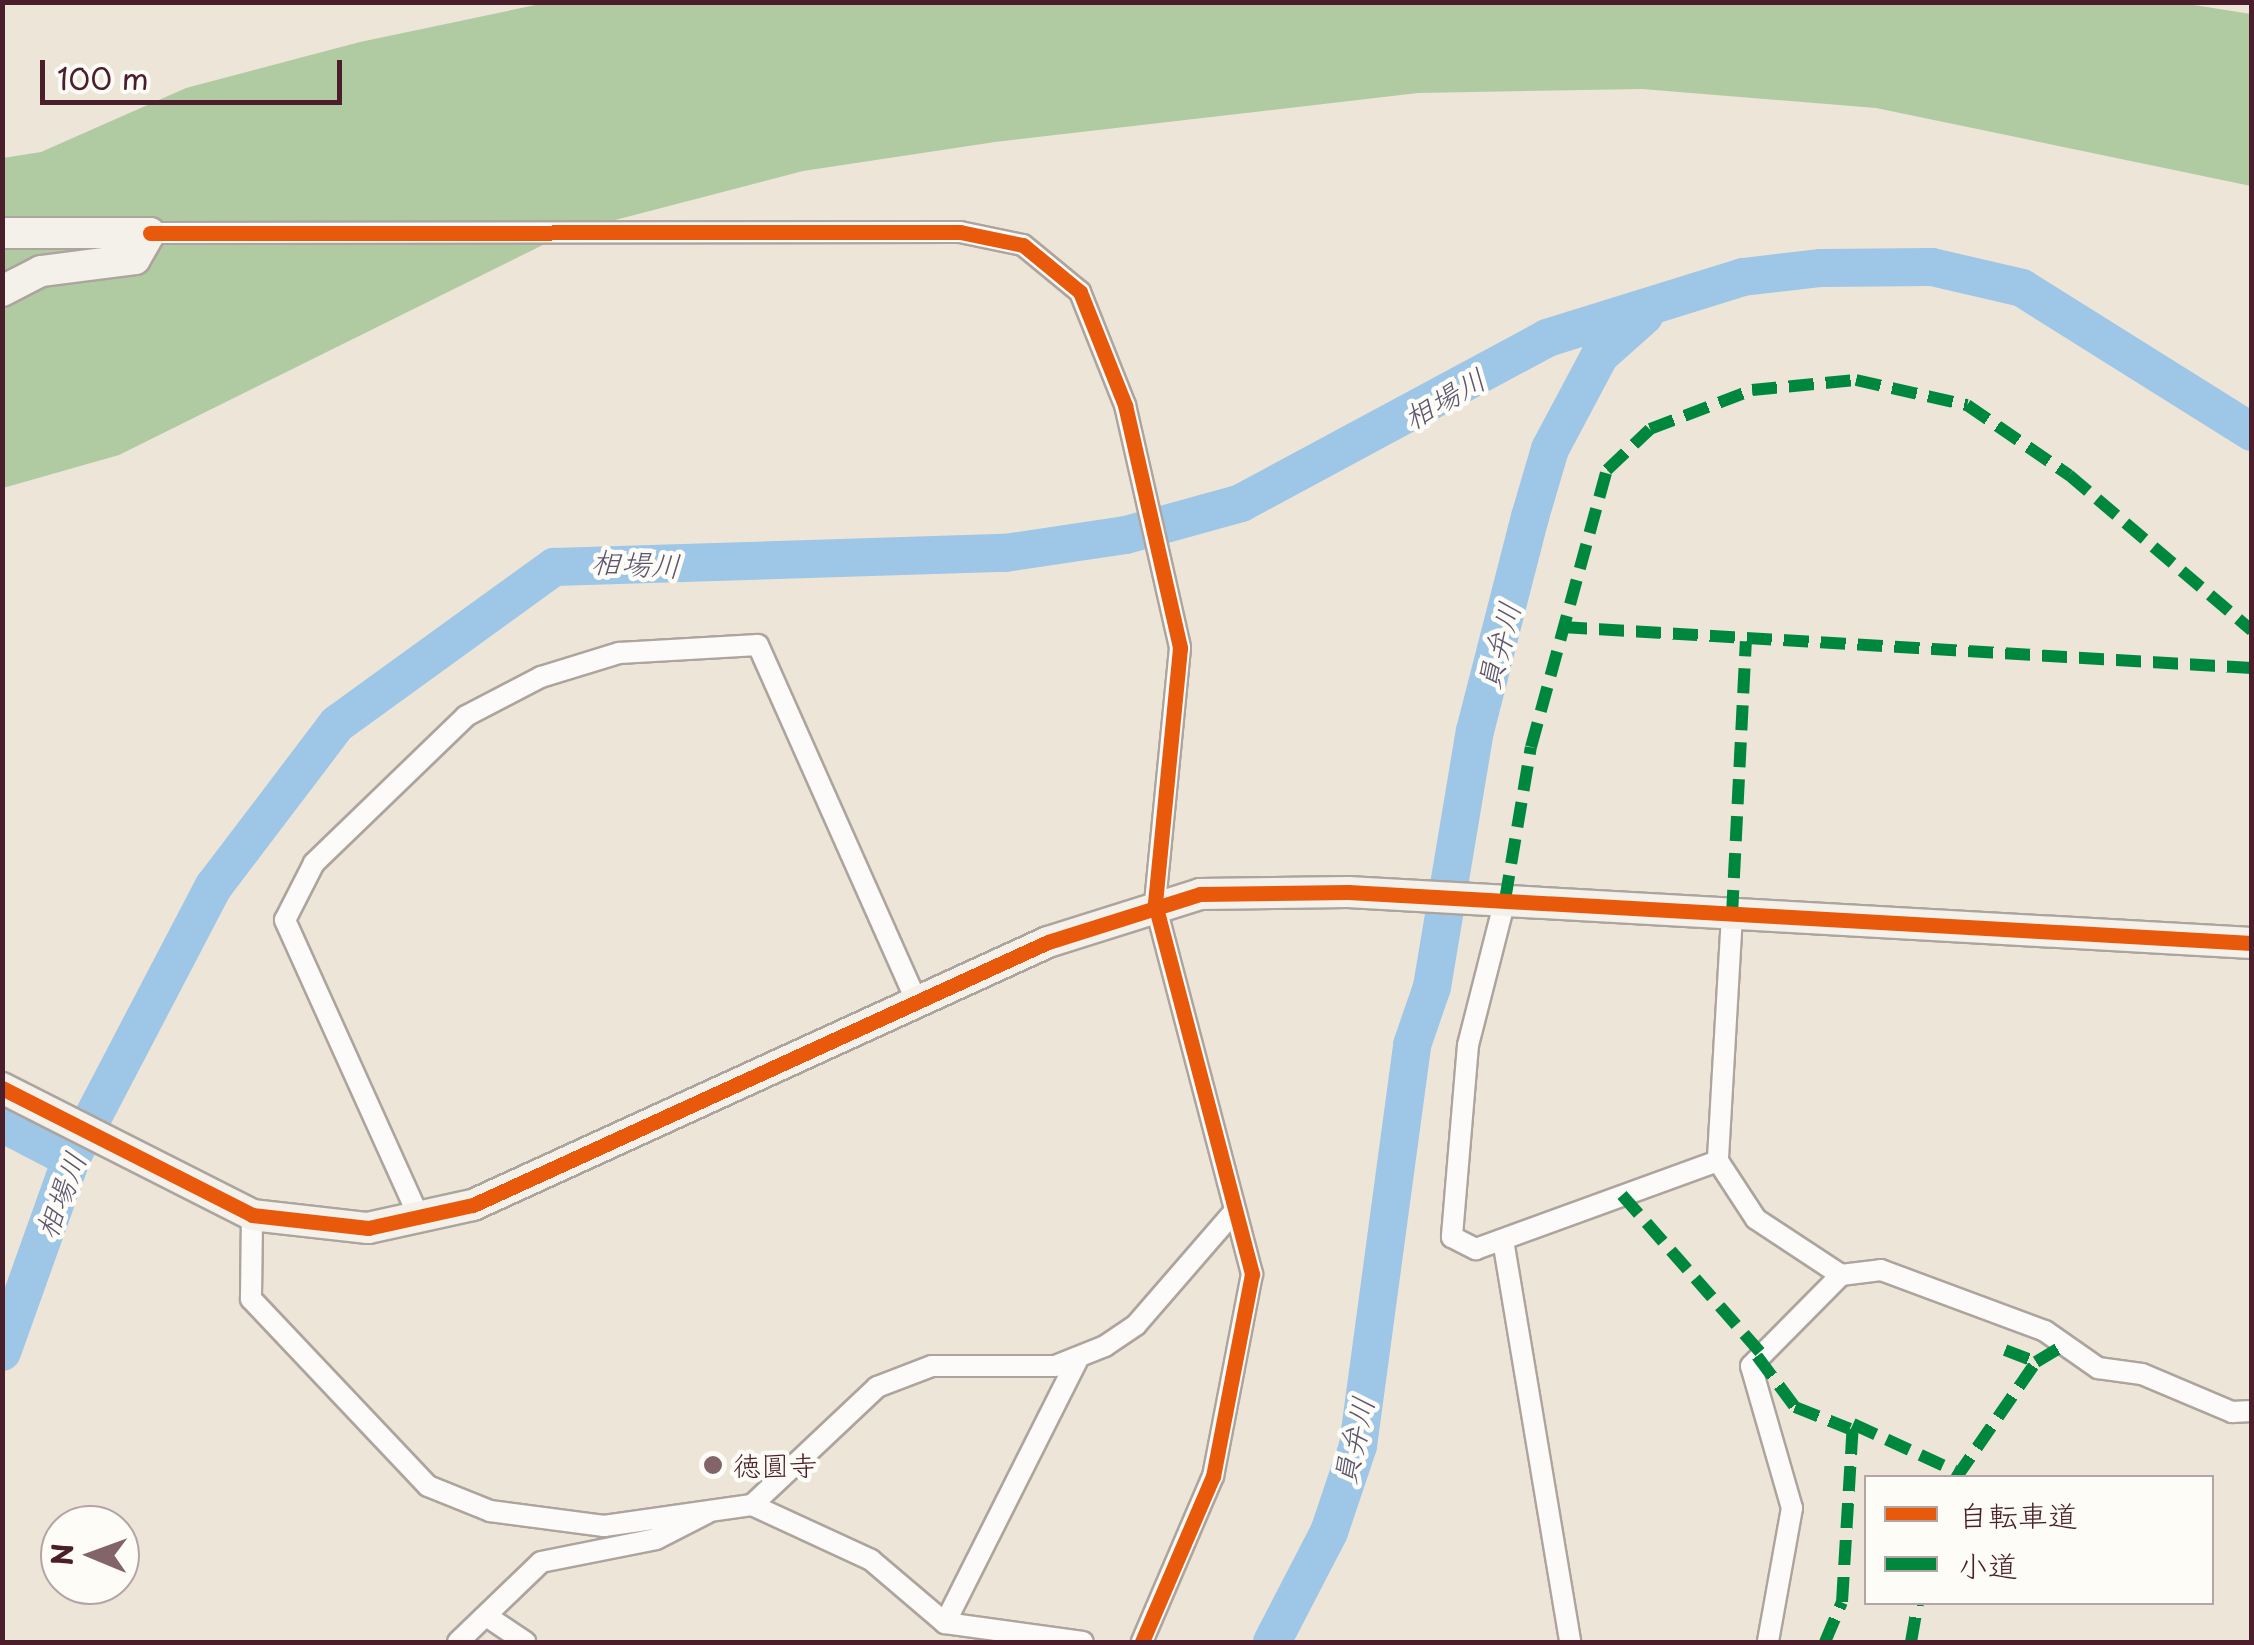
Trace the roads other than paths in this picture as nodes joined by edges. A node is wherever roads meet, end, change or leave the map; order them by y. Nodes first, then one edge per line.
1 (2, 232) edge
2 (150, 233) junction
3 (2, 291) edge
4 (1500, 900) junction
5 (1155, 904) junction
6 (1732, 915) junction
7 (2252, 942) edge
8 (917, 1002) junction
9 (2, 1088) edge
10 (1718, 1161) junction
11 (1234, 1212) junction
12 (252, 1215) junction
13 (419, 1217) junction
14 (1503, 1240) junction
15 (1841, 1275) junction
16 (1077, 1360) junction
17 (2252, 1410) edge
18 (752, 1505) junction
19 (717, 1507) junction
20 (488, 1617) junction
21 (945, 1622) junction
22 (458, 1642) edge
23 (525, 1642) edge
24 (1082, 1642) edge
25 (1142, 1642) edge
26 (1570, 1642) edge
27 (1768, 1642) edge

1 - 2 street
2 - 3 street
2 - 5 street
4 - 5 street
4 - 6 street
4 - 14 street
5 - 8 street
5 - 11 street
6 - 7 street
6 - 10 street
8 - 13 street
8 - 13 street
9 - 12 street
10 - 14 street
10 - 15 street
11 - 16 street
11 - 25 street
12 - 13 street
12 - 19 street
14 - 26 street
15 - 17 street
15 - 27 street
16 - 18 street
16 - 21 street
18 - 19 street
18 - 21 street
19 - 20 street
20 - 22 street
20 - 23 street
21 - 24 street

